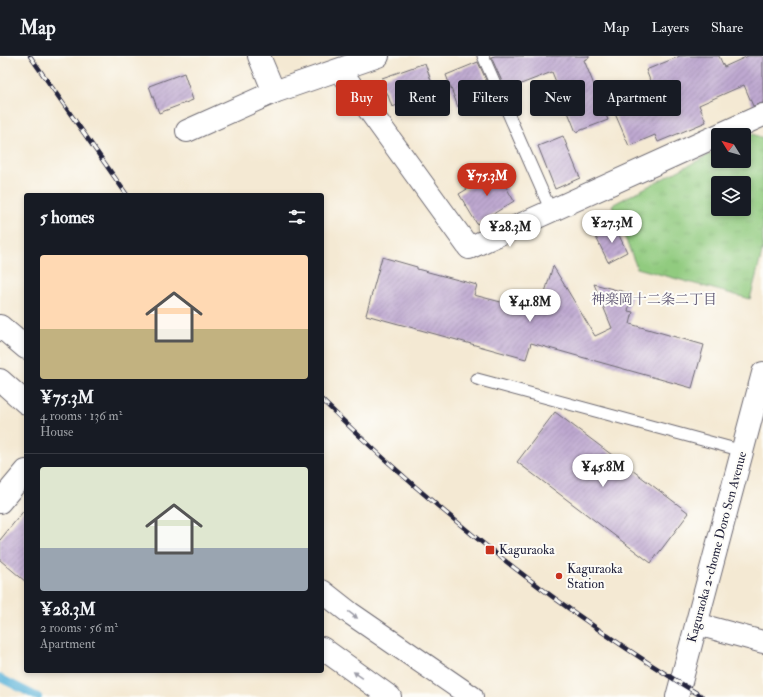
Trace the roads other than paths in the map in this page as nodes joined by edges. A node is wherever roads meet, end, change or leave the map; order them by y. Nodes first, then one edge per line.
1 (259, 56) edge
2 (378, 56) edge
3 (483, 56) edge
4 (340, 70) junction
5 (274, 92) junction
6 (763, 115) edge
7 (187, 131) dead end
8 (551, 211) junction
9 (0, 326) edge
10 (24, 346) edge
11 (477, 379) dead end
12 (0, 380) edge
13 (762, 384) edge
14 (24, 401) edge
15 (743, 451) junction
16 (24, 473) edge
17 (0, 502) edge
18 (324, 593) edge
19 (697, 624) junction
20 (763, 642) edge
21 (324, 649) edge
22 (390, 697) edge
23 (472, 697) edge
24 (677, 697) edge

1 - 5 main road
2 - 4 main road
3 - 8 lane
4 - 5 main road
4 - 8 main road
5 - 7 main road
6 - 8 main road
9 - 10 main road
11 - 15 lane
12 - 14 main road
13 - 15 main road, Kaguraoka 2-chome Doro Sen Avenue
15 - 19 main road, Kaguraoka 2-chome Doro Sen Avenue
16 - 17 main road
18 -> 23 main road
19 - 20 main road
19 - 24 main road, Kaguraoka 2-chome Doro Sen Avenue
22 -> 21 main road

